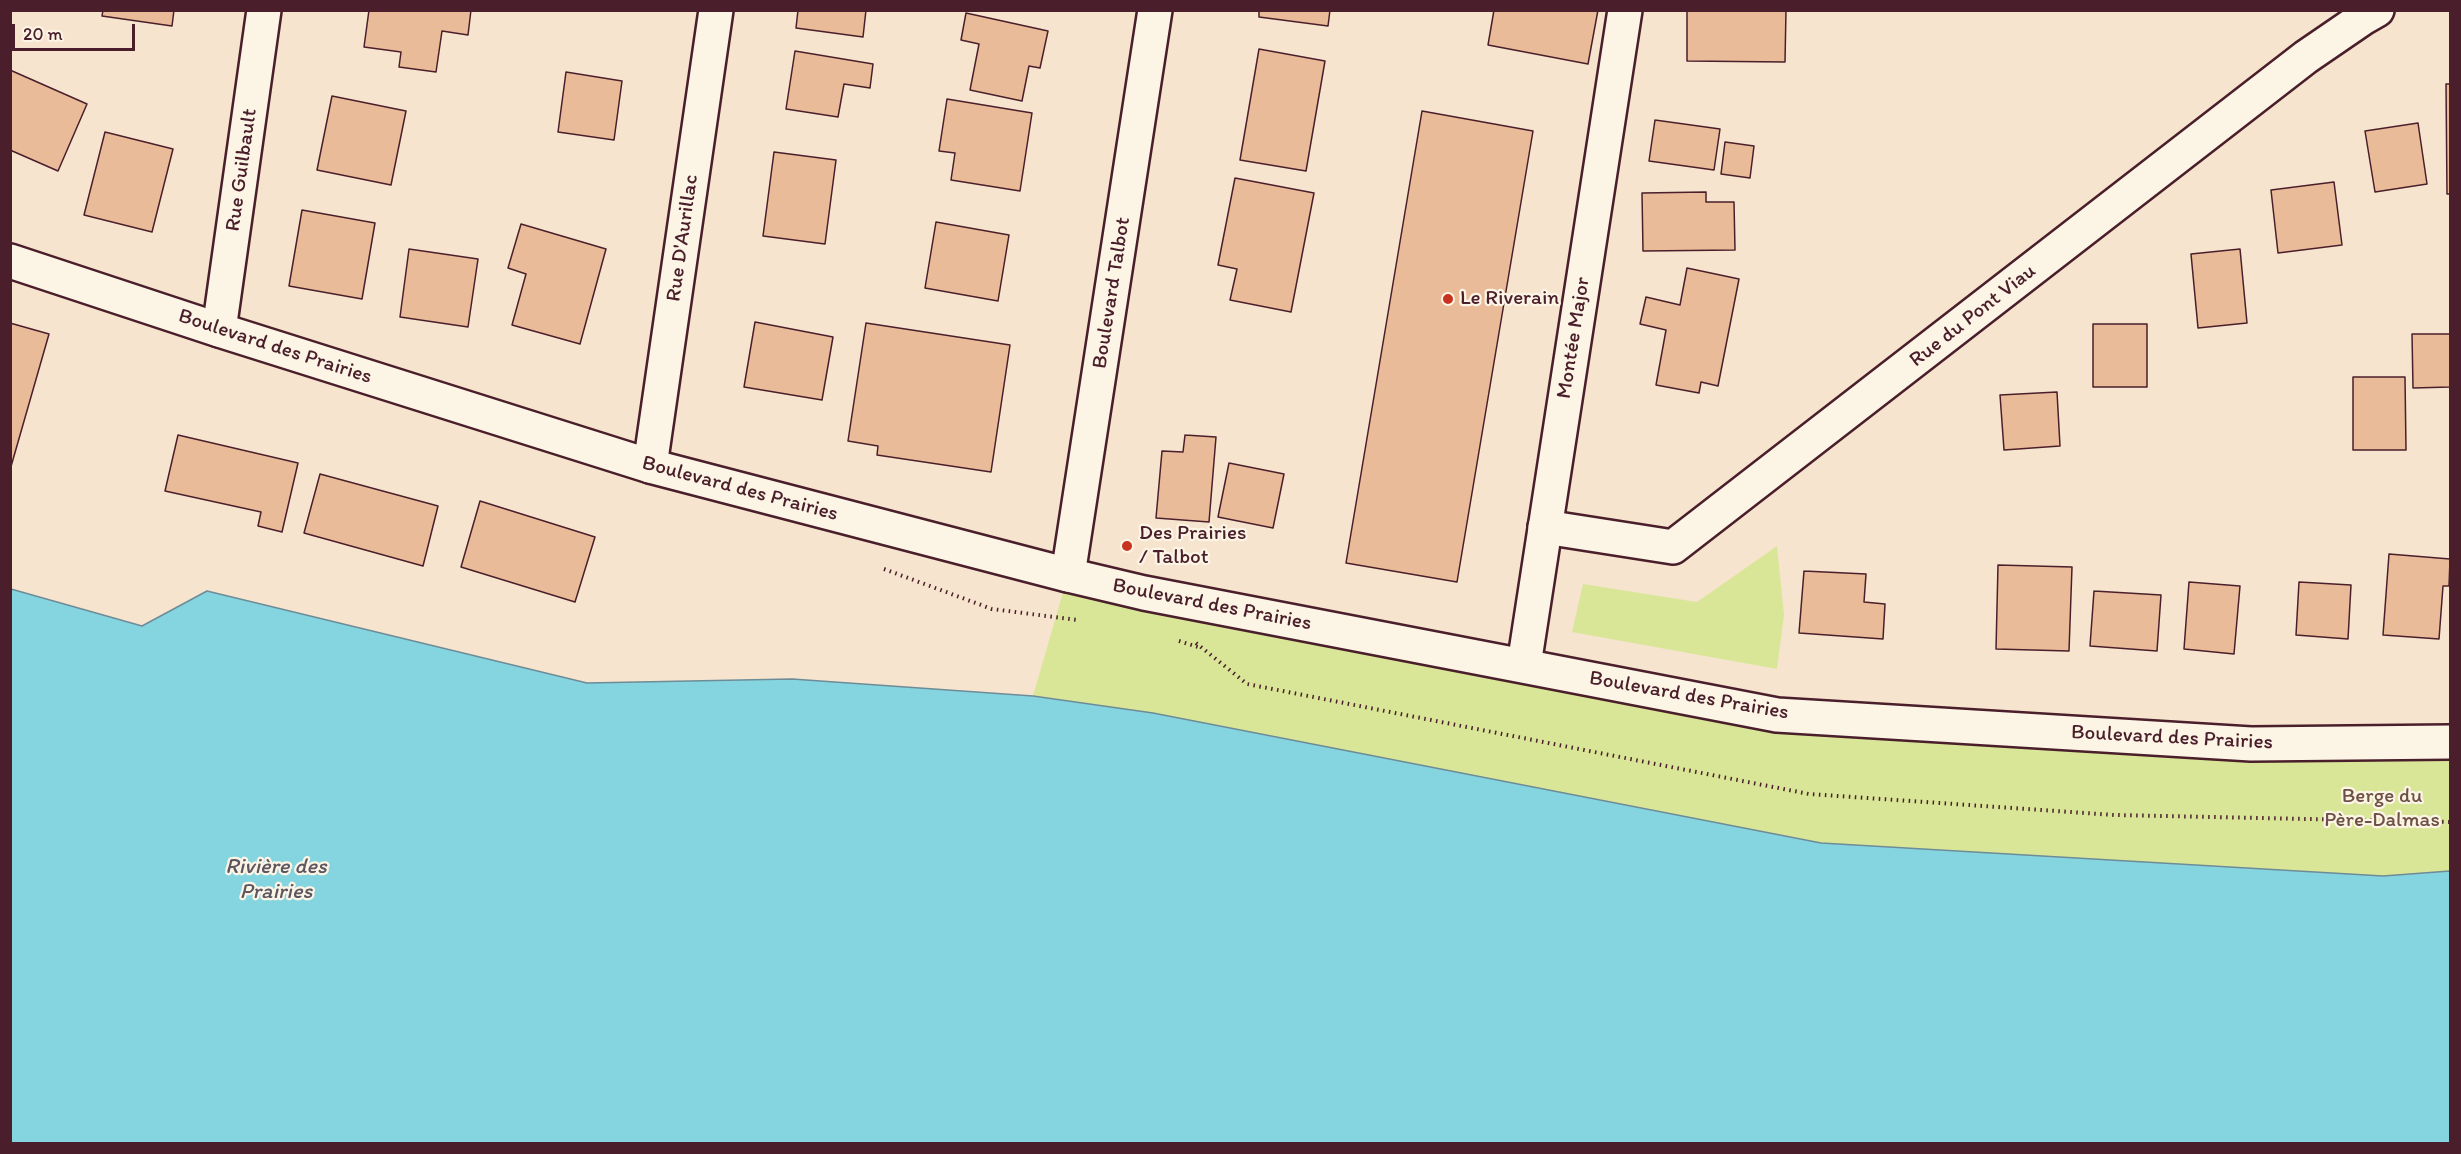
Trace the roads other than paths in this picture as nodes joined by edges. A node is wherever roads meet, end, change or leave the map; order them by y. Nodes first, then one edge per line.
1 (264, 10) edge
2 (716, 10) edge
3 (1155, 10) edge
4 (1625, 10) edge
5 (2377, 10) edge
6 (10, 261) edge
7 (219, 330) junction
8 (650, 466) junction
9 (1545, 527) junction
10 (1068, 575) junction
11 (1524, 664) junction
12 (2451, 742) edge

1 - 7 street, Rue Guilbault
2 - 8 street, Rue D'Aurillac
3 - 10 street, Boulevard Talbot
4 - 9 street, Montée Major
5 - 9 street, Rue du Pont Viau
6 - 7 street, Boulevard des Prairies
7 - 8 street, Boulevard des Prairies
8 - 10 street, Boulevard des Prairies
9 - 11 street, Montée Major
10 - 11 street, Boulevard des Prairies
11 - 12 street, Boulevard des Prairies

